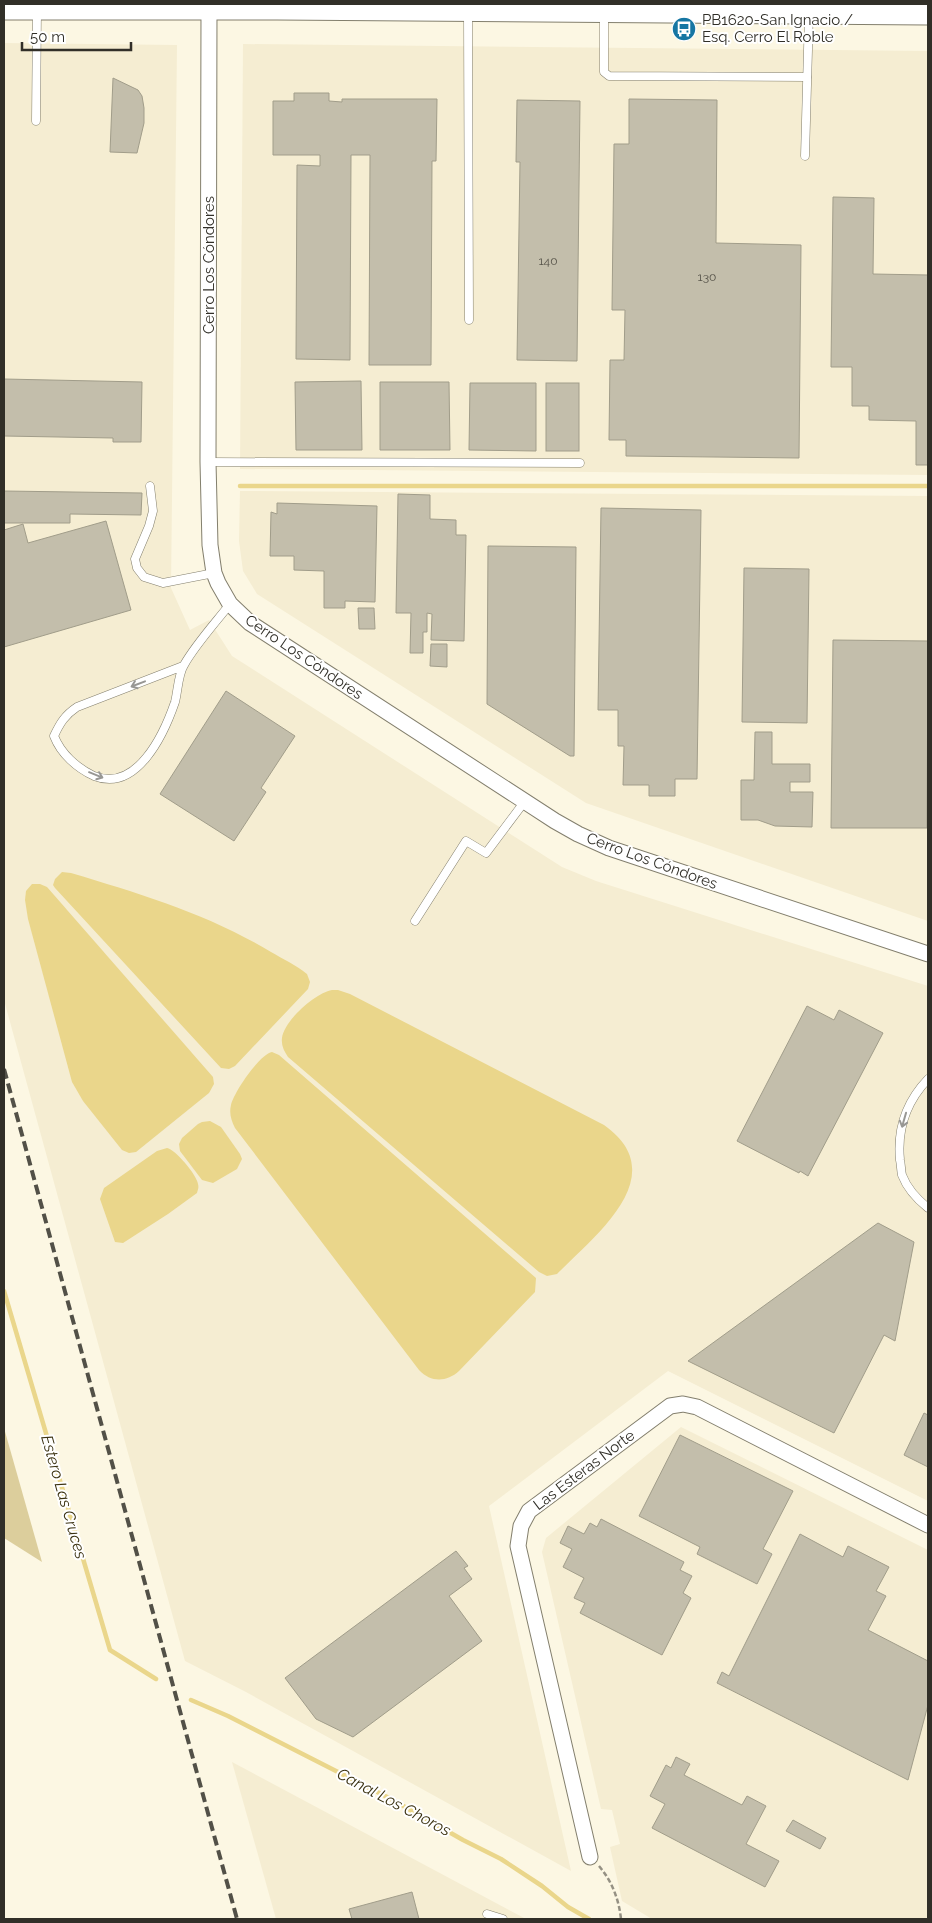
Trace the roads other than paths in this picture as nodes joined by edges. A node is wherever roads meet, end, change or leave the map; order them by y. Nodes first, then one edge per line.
1 (209, 6) edge
2 (277, 6) edge
3 (60, 7) edge
4 (556, 7) edge
5 (4, 9) edge
6 (730, 9) edge
7 (37, 10) junction
8 (468, 10) junction
9 (604, 11) junction
10 (809, 14) junction
11 (928, 14) edge
12 (807, 77) junction
13 (36, 121) dead end
14 (806, 156) dead end
15 (468, 320) dead end
16 (208, 462) junction
17 (580, 463) dead end
18 (150, 486) dead end
19 (214, 573) junction
20 (230, 604) junction
21 (183, 666) junction
22 (525, 801) junction
23 (415, 922) dead end
24 (928, 954) edge
25 (928, 1079) edge
26 (928, 1208) edge
27 (928, 1525) edge
28 (590, 1857) road end
29 (487, 1914) dead end
30 (503, 1919) edge

1 - 2 main road
1 - 3 main road
1 - 16 street, Cerro Los Cóndores
2 - 8 main road
3 - 7 main road
4 - 8 main road
4 - 9 main road
5 - 7 main road
6 - 9 main road
6 - 10 main road
7 - 13 lane
8 - 15 lane
9 - 12 lane
10 - 11 main road
10 - 12 lane
12 - 14 lane
16 - 17 lane
16 - 19 street, Cerro Los Cóndores
18 - 19 lane
19 - 20 street, Cerro Los Cóndores
20 - 21 lane
20 - 22 street, Cerro Los Cóndores
21 -> 21 lane
22 - 23 lane
22 - 24 street, Cerro Los Cóndores
25 -> 26 lane
27 - 28 street, Las Esteras Norte
29 - 30 lane

